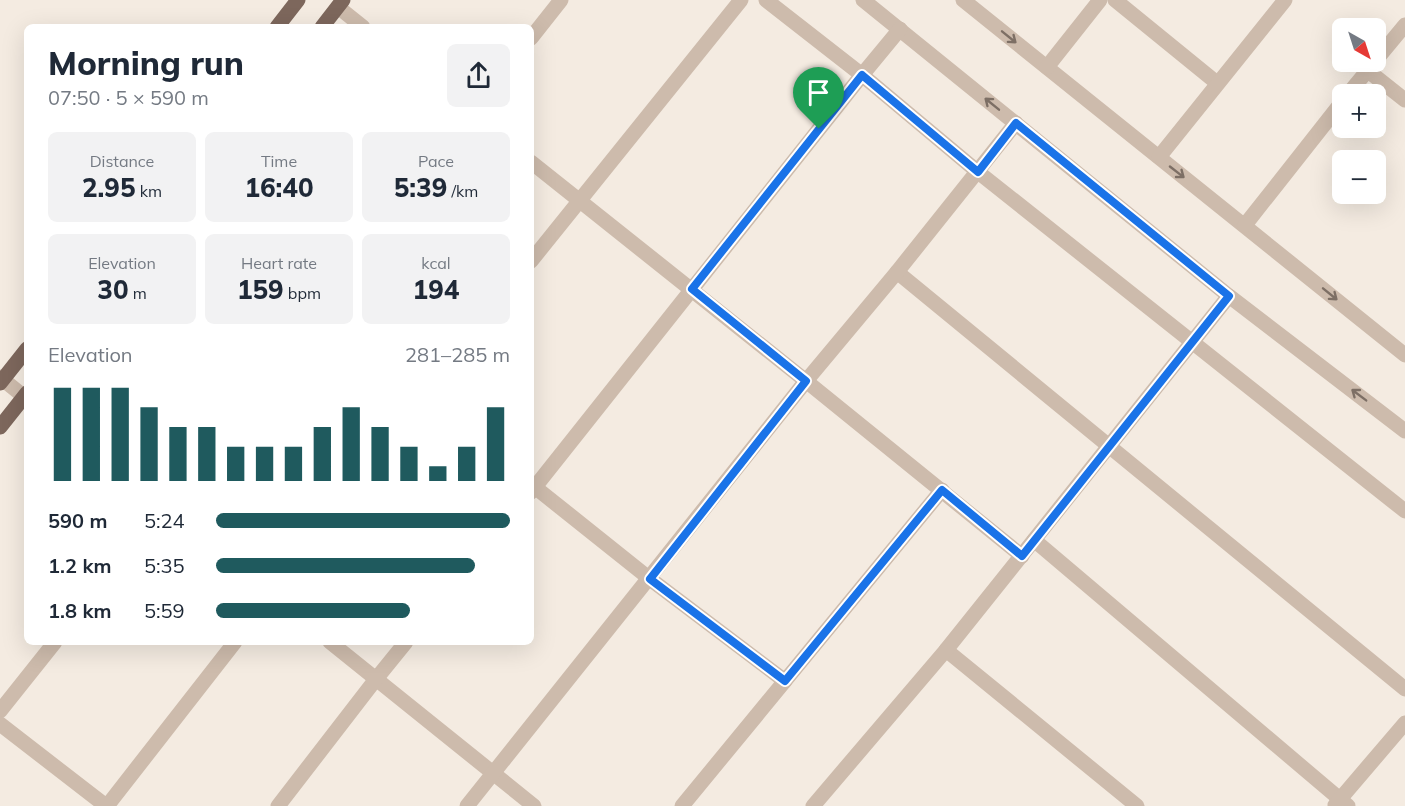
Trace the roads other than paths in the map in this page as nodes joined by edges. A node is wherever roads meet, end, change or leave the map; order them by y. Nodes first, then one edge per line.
1 (298, 0) edge
2 (561, 0) edge
3 (741, 0) edge
4 (766, 0) edge
5 (863, 0) edge
6 (963, 0) edge
7 (1100, 0) edge
8 (1115, 0) edge
9 (1285, 0) edge
10 (340, 3) edge
11 (279, 24) edge
12 (324, 24) edge
13 (360, 24) edge
14 (1405, 25) edge
15 (900, 29) junction
16 (534, 34) edge
17 (1386, 47) edge
18 (1047, 67) junction
19 (1366, 72) edge
20 (1380, 72) edge
21 (862, 75) junction
22 (1217, 83) junction
23 (1356, 84) edge
24 (1405, 99) edge
25 (1332, 115) edge
26 (1016, 123) junction
27 (1159, 157) junction
28 (534, 164) edge
29 (978, 172) junction
30 (579, 200) junction
31 (1245, 225) junction
32 (534, 257) edge
33 (897, 272) junction
34 (692, 289) junction
35 (1229, 296) junction
36 (1193, 342) junction
37 (24, 353) edge
38 (1405, 355) edge
39 (1, 380) edge
40 (806, 381) junction
41 (24, 395) edge
42 (24, 398) edge
43 (0, 427) edge
44 (1405, 431) edge
45 (1109, 446) junction
46 (534, 486) edge
47 (534, 490) edge
48 (942, 490) junction
49 (1405, 511) edge
50 (1034, 540) junction
51 (1022, 556) junction
52 (650, 579) junction
53 (53, 645) edge
54 (233, 645) edge
55 (334, 645) edge
56 (404, 645) edge
57 (946, 650) junction
58 (376, 679) junction
59 (785, 681) junction
60 (1405, 689) edge
61 (0, 711) edge
62 (1405, 723) edge
63 (0, 724) edge
64 (493, 774) junction
65 (1340, 804) edge
66 (106, 806) edge
67 (278, 806) edge
68 (467, 806) edge
69 (534, 806) edge
70 (682, 806) edge
71 (813, 806) edge
72 (1137, 806) edge

1 - 11 main road
2 - 16 street
3 - 30 street
4 - 21 street
5 - 15 street
6 -> 18 street
7 - 18 street
8 - 22 street
9 - 22 street
10 - 12 main road
10 - 13 street
14 - 17 street
15 - 21 street
26 -> 15 street
18 - 27 street
19 - 23 street
20 - 24 street
21 - 29 street
21 - 34 street
22 - 27 street
25 - 31 street
26 - 29 street
26 - 35 street
27 -> 31 street
28 - 30 street
29 - 33 street
29 - 36 street
30 - 32 street
30 - 34 street
31 -> 38 street
33 - 40 street
33 - 45 street
34 - 40 street
34 - 46 street
35 - 36 street
44 -> 35 street
36 - 45 street
36 - 49 street
37 - 39 main road
39 - 41 street
40 - 48 street
40 - 52 street
42 - 43 main road
45 - 50 street
45 - 60 street
47 - 52 street
48 - 51 street
48 - 59 street
50 - 51 street
50 - 65 street
51 - 57 street
52 - 59 street
52 - 64 street
53 - 61 street
54 - 66 street
55 - 58 street
56 - 58 street
57 - 71 street
57 - 72 street
58 - 64 street
58 - 67 street
59 - 70 street
62 - 65 street
63 - 66 street
64 - 68 street
64 - 69 street

